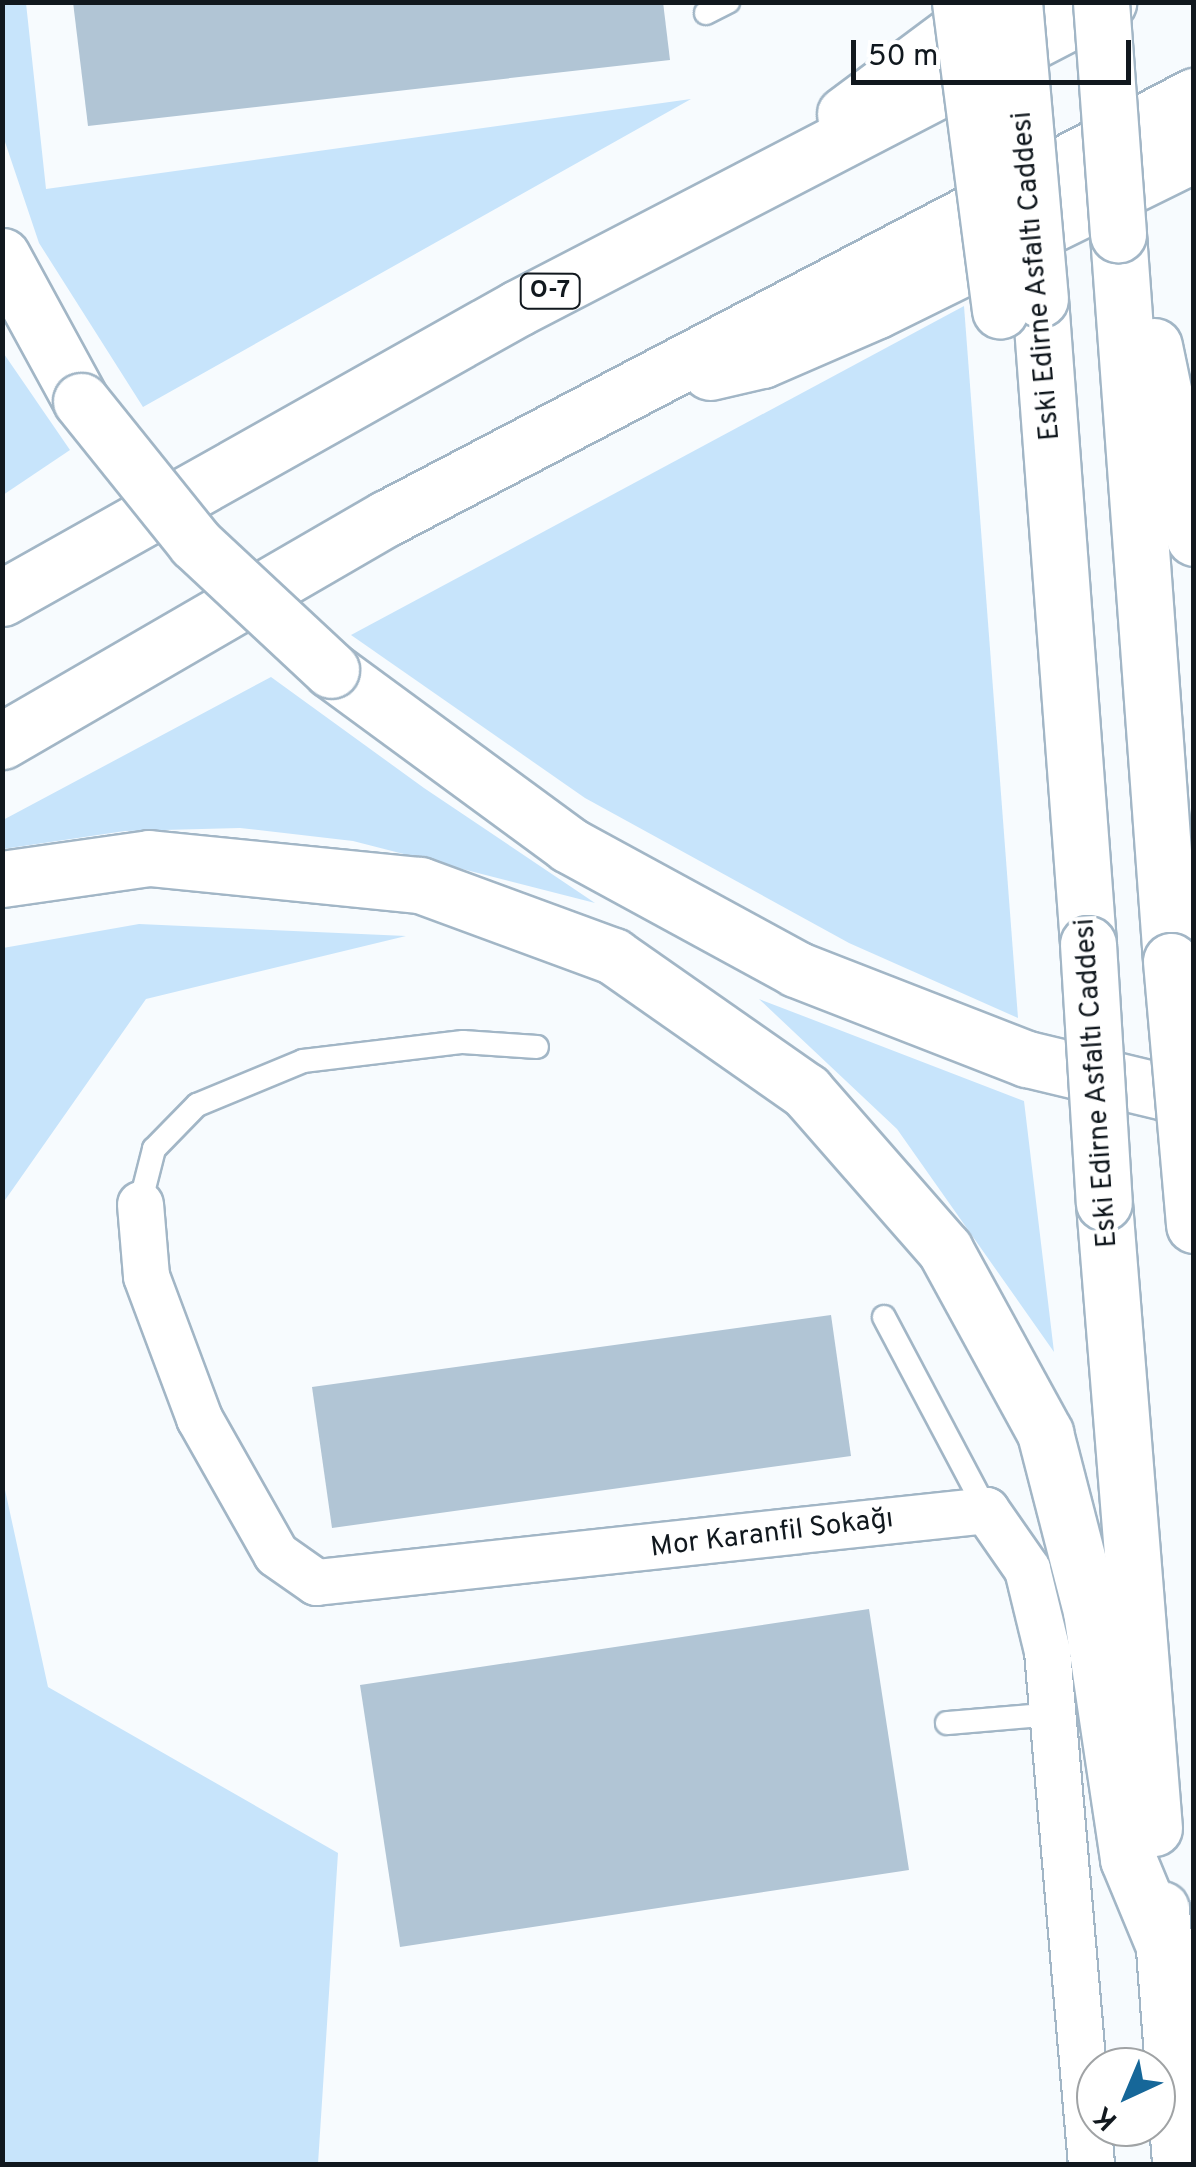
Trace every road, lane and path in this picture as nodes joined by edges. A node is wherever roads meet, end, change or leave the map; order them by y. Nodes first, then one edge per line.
1 (728, 2) edge
2 (960, 2) edge
3 (995, 2) edge
4 (1014, 2) edge
5 (1104, 2) edge
6 (706, 13) dead end
7 (1194, 96) edge
8 (1194, 154) edge
9 (775, 176) junction
10 (1118, 234) junction
11 (2, 256) edge
12 (1020, 304) junction
13 (629, 390) junction
14 (1194, 538) edge
15 (2, 598) edge
16 (2, 740) edge
17 (2, 879) edge
18 (537, 1047) dead end
19 (1194, 1099) edge
20 (140, 1204) joint
21 (1194, 1225) edge
22 (884, 1316) dead end
23 (986, 1510) junction
24 (1054, 1714) junction
25 (946, 1723) dead end
26 (1164, 1946) junction
27 (1091, 2164) edge
28 (1180, 2164) edge

1 - 6 lane
2 - 12 highway, bridge
3 - 9 highway
4 - 12 highway, Eski Edirne Asfaltı Caddesi, bridge
5 - 9 highway, O-7
5 - 10 highway, bridge
7 - 13 highway
8 - 13 highway
9 - 15 highway, O-7
10 - 14 highway
10 - 21 highway, bridge
11 - 19 highway, bridge
12 - 26 highway, Eski Edirne Asfaltı Caddesi, bridge
13 - 16 highway
17 - 26 highway
18 - 20 lane
20 - 23 street, Mor Karanfil Sokağı
22 - 23 lane
23 - 24 street
24 - 25 lane
24 - 27 street
26 - 28 highway, Eski Edirne Asfaltı Caddesi

